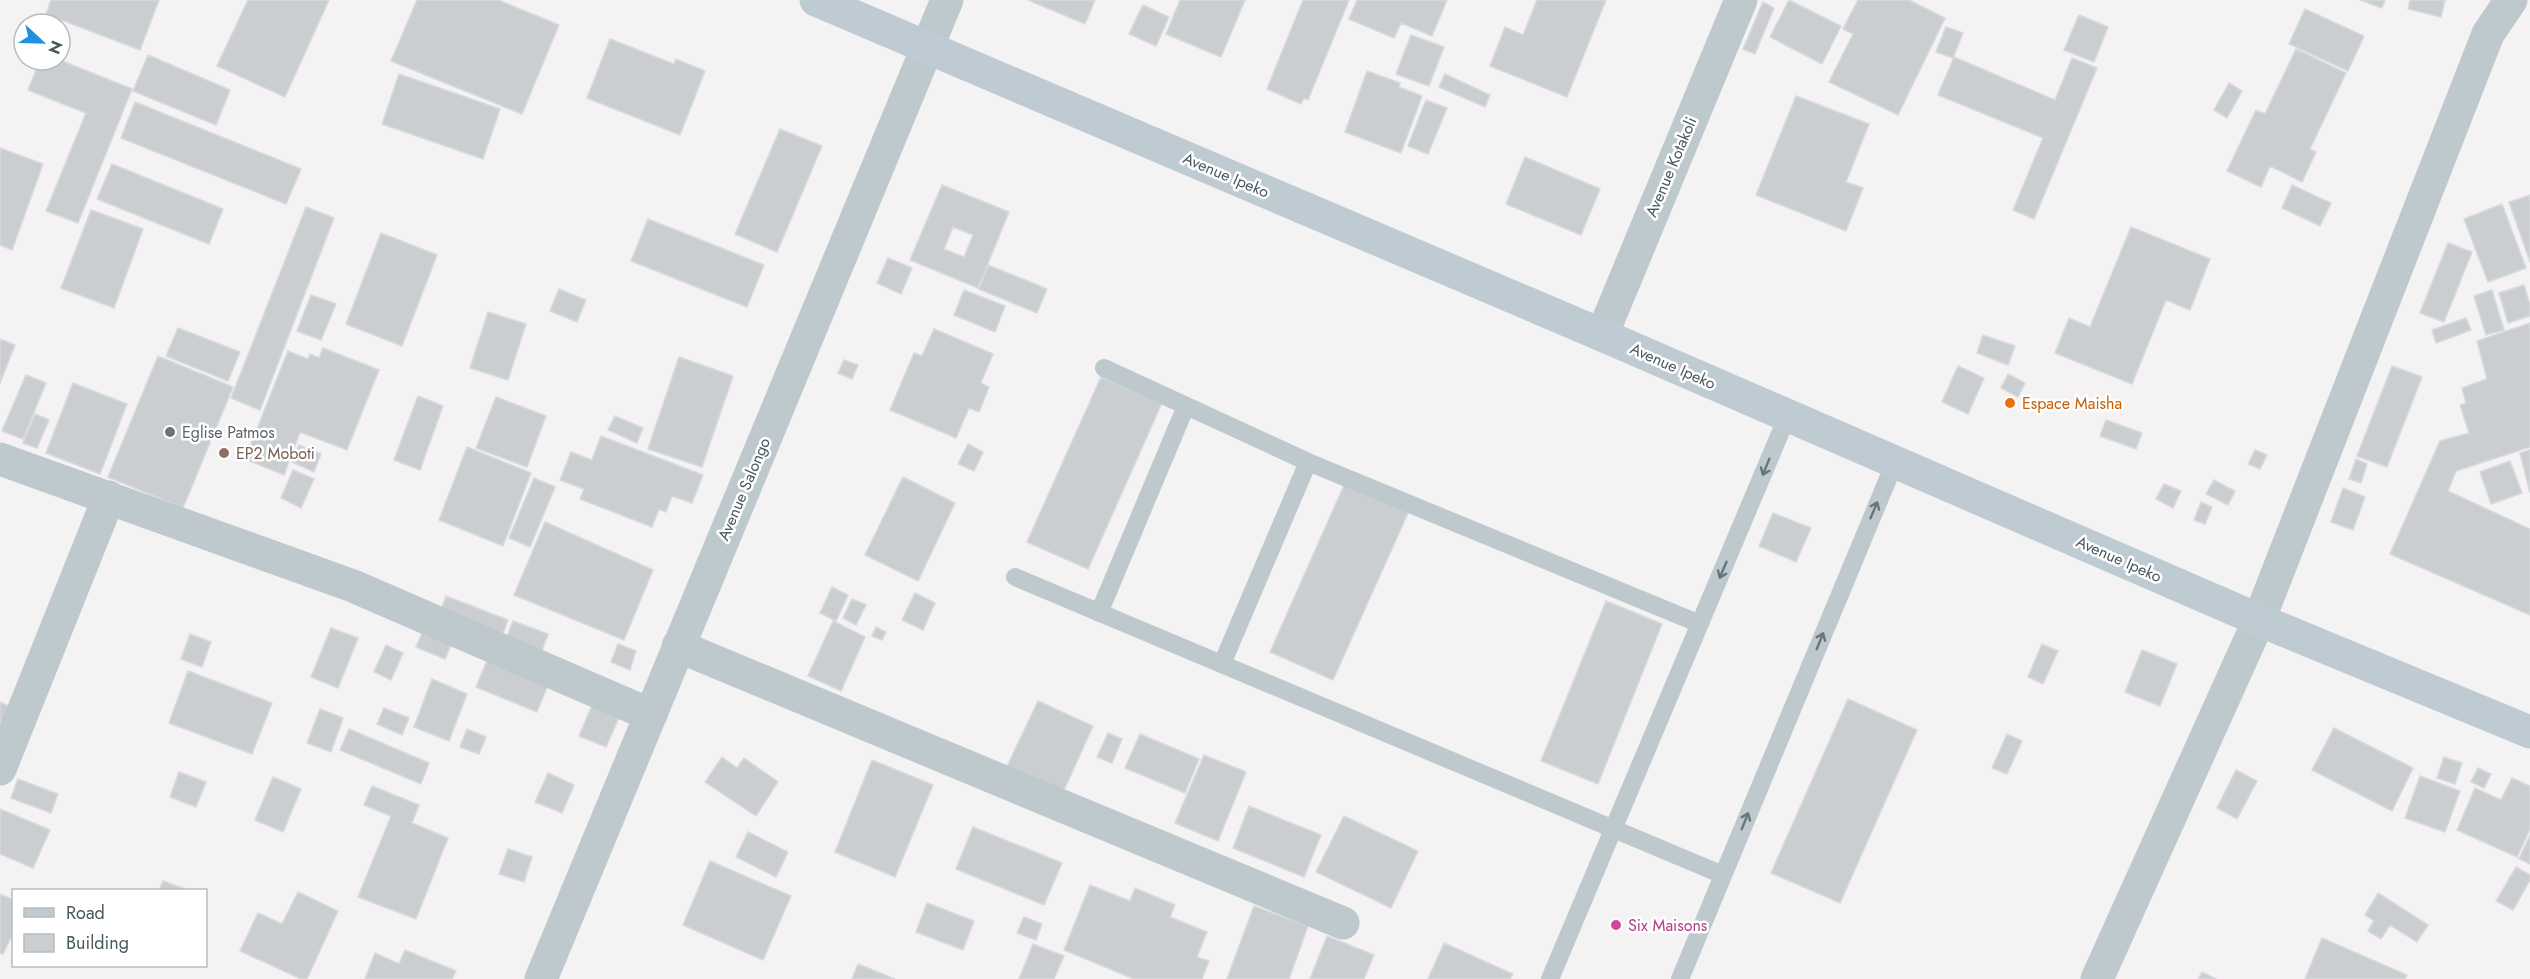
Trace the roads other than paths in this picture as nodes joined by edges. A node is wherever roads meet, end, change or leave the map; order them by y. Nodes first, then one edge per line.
1 (816, 0) edge
2 (947, 0) edge
3 (1741, 0) edge
4 (2511, 0) edge
5 (927, 48) junction
6 (1602, 334) junction
7 (1104, 368) dead end
8 (1186, 406) junction
9 (1787, 417) junction
10 (0, 459) edge
11 (1308, 462) junction
12 (1895, 462) junction
13 (109, 497) junction
14 (1015, 577) dead end
15 (1099, 613) junction
16 (2259, 620) junction
17 (1700, 624) junction
18 (678, 646) junction
19 (1222, 664) junction
20 (651, 715) junction
21 (2530, 732) edge
22 (0, 769) edge
23 (1614, 830) junction
24 (1723, 875) junction
25 (1343, 922) dead end
26 (541, 979) edge
27 (1550, 979) edge
28 (1680, 979) edge
29 (2097, 979) edge

1 - 5 street, Avenue Ipeko
2 - 5 street, Avenue Salongo
3 - 6 street, Avenue Kotakoli
4 - 16 street
5 - 6 street, Avenue Ipeko
5 - 18 street, Avenue Salongo
6 - 9 street, Avenue Ipeko
7 - 8 lane
8 - 11 lane
8 - 15 lane
9 - 12 street, Avenue Ipeko
9 -> 17 lane
10 - 13 street
11 - 17 lane
11 - 19 lane
12 - 16 street, Avenue Ipeko
24 -> 12 lane
13 - 20 street
13 - 22 street
14 - 15 lane
15 - 19 lane
16 - 21 street, Avenue Ipeko
16 - 29 street
17 - 23 lane
18 - 20 street, Avenue Salongo
18 - 25 street
19 - 23 lane
20 - 26 street, Avenue Salongo
23 - 24 lane
23 - 27 lane
24 - 28 lane

